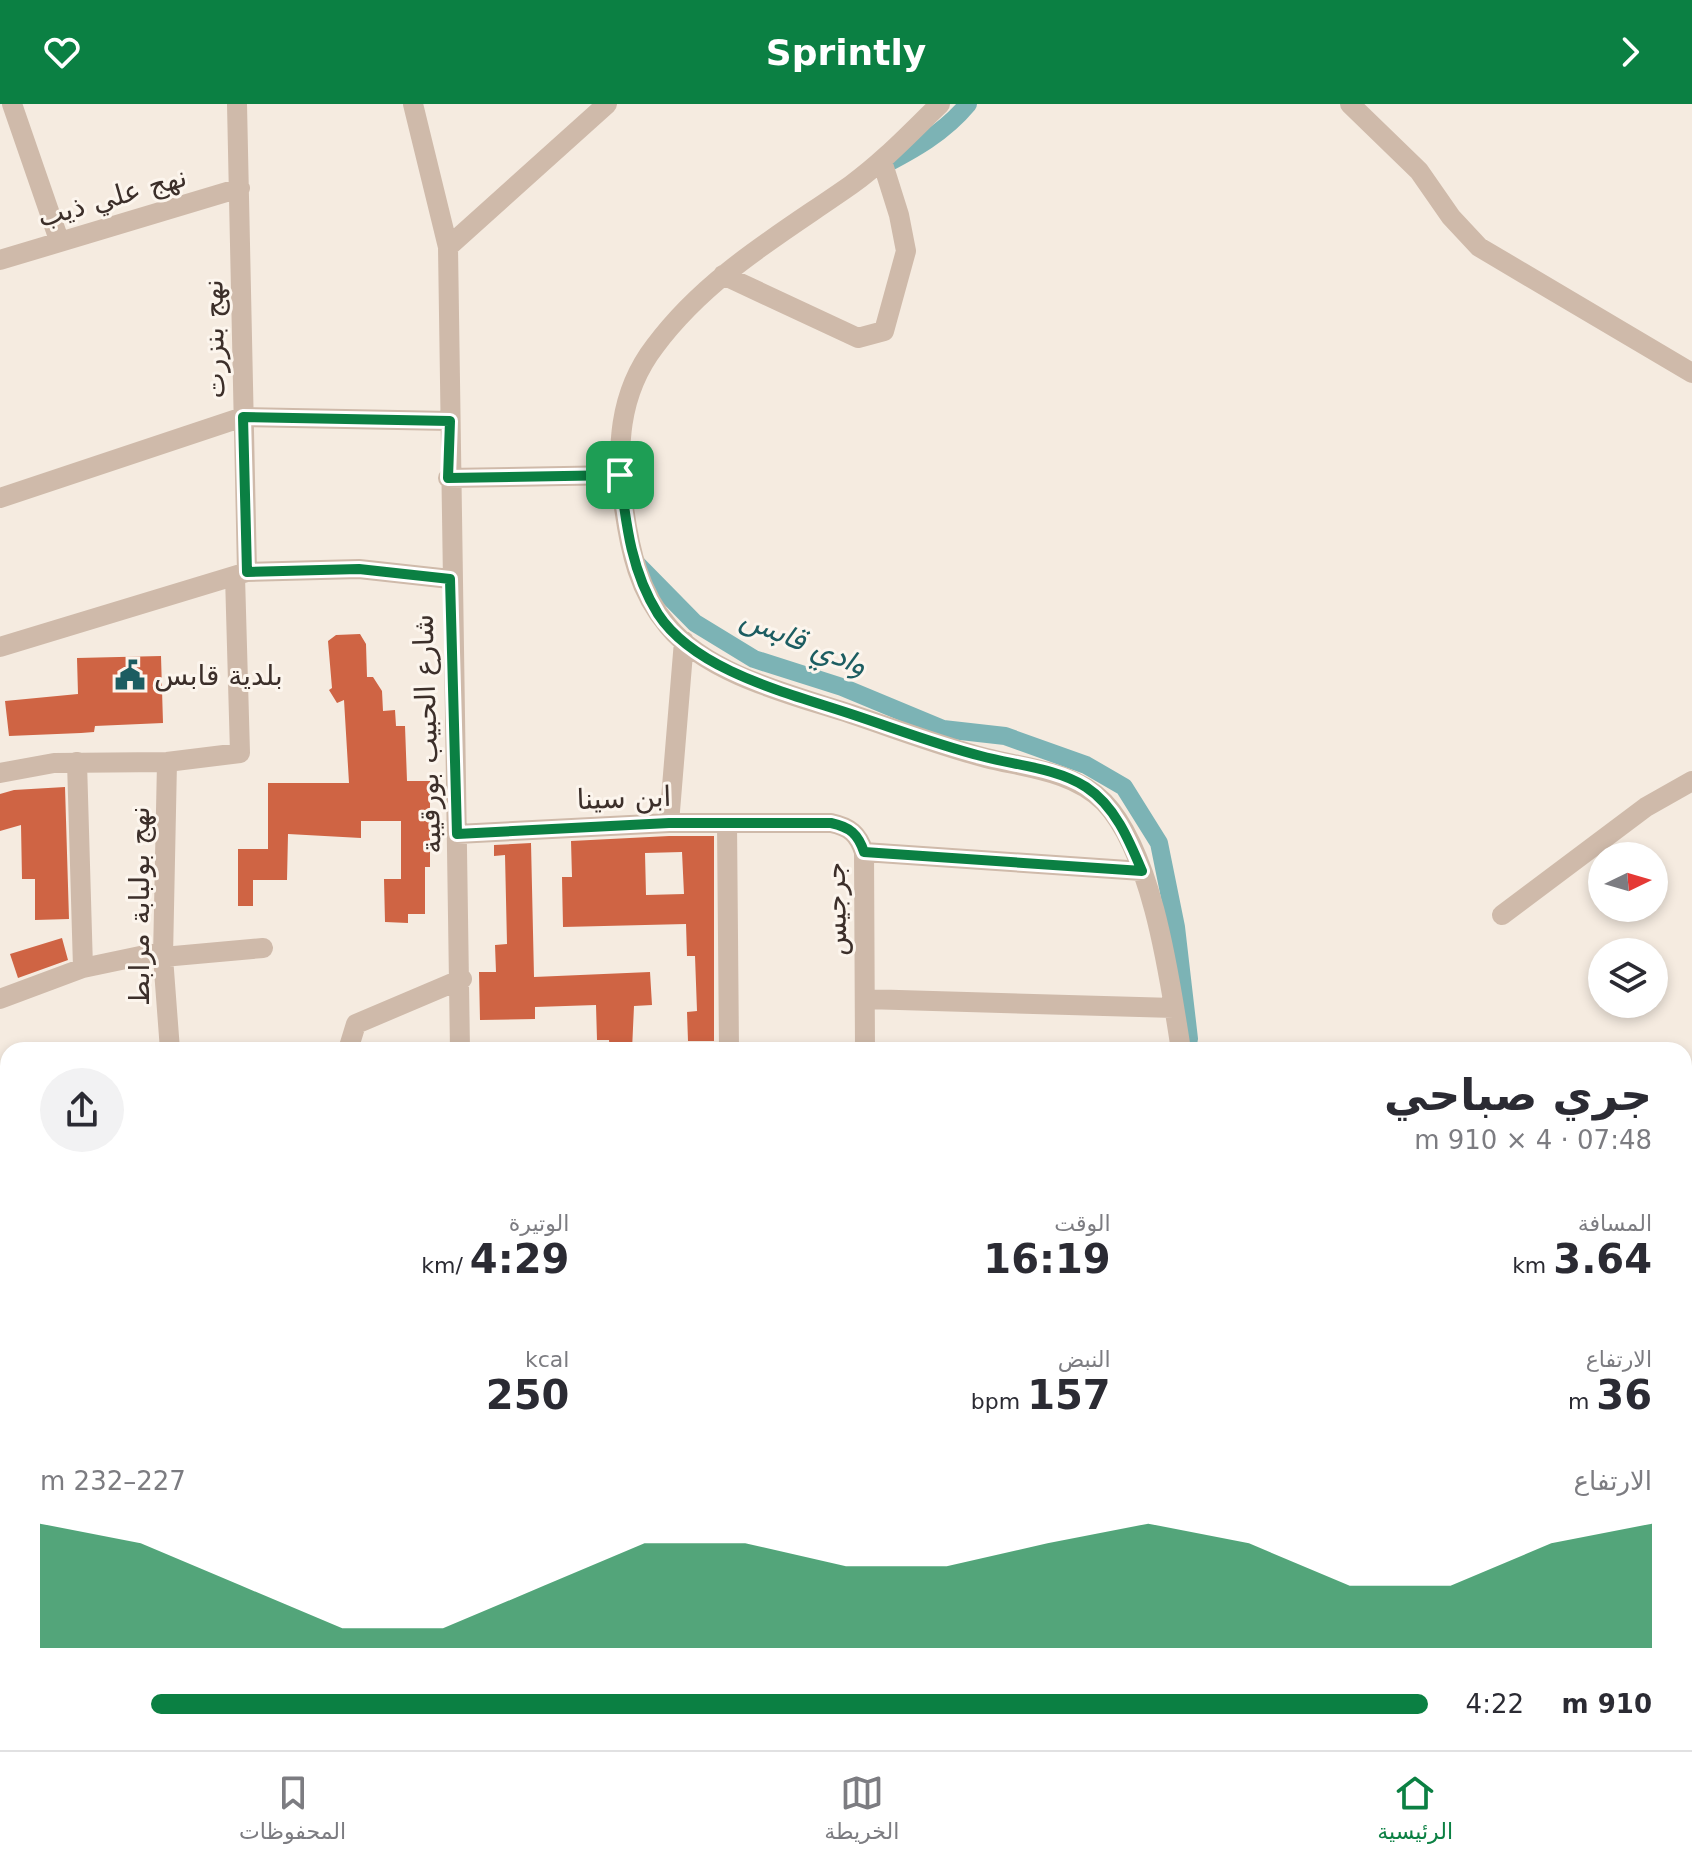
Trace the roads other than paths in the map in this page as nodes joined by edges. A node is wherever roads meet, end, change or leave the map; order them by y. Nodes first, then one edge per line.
1 (12, 104) edge
2 (237, 104) edge
3 (413, 104) edge
4 (607, 104) edge
5 (940, 104) edge
6 (1350, 104) edge
7 (882, 161) junction
8 (240, 188) junction
9 (59, 240) junction
10 (448, 247) junction
11 (0, 260) edge
12 (723, 275) junction
13 (1692, 373) edge
14 (243, 417) junction
15 (450, 421) junction
16 (620, 475) junction
17 (448, 478) junction
18 (0, 498) edge
19 (241, 574) junction
20 (450, 579) junction
21 (684, 641) junction
22 (0, 647) edge
23 (77, 762) junction
24 (167, 762) junction
25 (0, 773) edge
26 (1692, 781) edge
27 (669, 823) junction
28 (727, 823) junction
29 (794, 823) joint
30 (457, 834) junction
31 (864, 852) junction
32 (1142, 871) junction
33 (1502, 915) dead end
34 (263, 948) dead end
35 (163, 954) junction
36 (83, 968) junction
37 (462, 979) junction
38 (0, 999) edge
39 (865, 999) junction
40 (1174, 1008) junction
41 (169, 1042) edge
42 (350, 1042) edge
43 (460, 1042) edge
44 (729, 1042) edge
45 (865, 1042) edge
46 (1180, 1042) edge

1 - 9 street
2 - 8 street, نهج بنزرت
3 - 10 street, شارع الحبيب بورقيبة
4 - 10 street
5 - 7 street
6 - 13 street
7 - 12 street
7 - 12 street
8 - 9 street, نهج علي ذيب
8 - 14 street, نهج بنزرت
9 - 11 street, نهج علي ذيب
10 - 15 street, شارع الحبيب بورقيبة
12 - 16 street
14 - 15 street
14 - 18 street
14 - 19 street, نهج بنزرت
15 - 17 street, شارع الحبيب بورقيبة
16 - 17 street
16 - 21 street
17 - 20 street, شارع الحبيب بورقيبة
19 - 20 street
19 - 22 street
19 - 24 street, نهج بنزرت
20 - 30 street, شارع الحبيب بورقيبة
21 - 27 street
21 - 32 street
23 - 24 street, نهج بنزرت
23 - 25 street, نهج بنزرت
23 - 36 street, نهج بولبابة مرابط
24 - 35 street, نهج بولبابة مرابط
26 - 33 street
27 - 28 street, ابن سينا
27 - 30 street, ابن سينا
28 - 29 street, ابن سينا
28 - 44 street
29 - 31 street, جرجيس
30 - 37 street, شارع الحبيب بورقيبة
31 - 32 street
31 - 39 street, جرجيس
32 - 40 street
34 - 35 street
35 - 36 street
35 - 41 street, نهج بولبابة مرابط
36 - 38 street
37 - 42 street
37 - 43 street, شارع الحبيب بورقيبة
39 - 40 street
39 - 45 street, جرجيس
40 - 46 street

